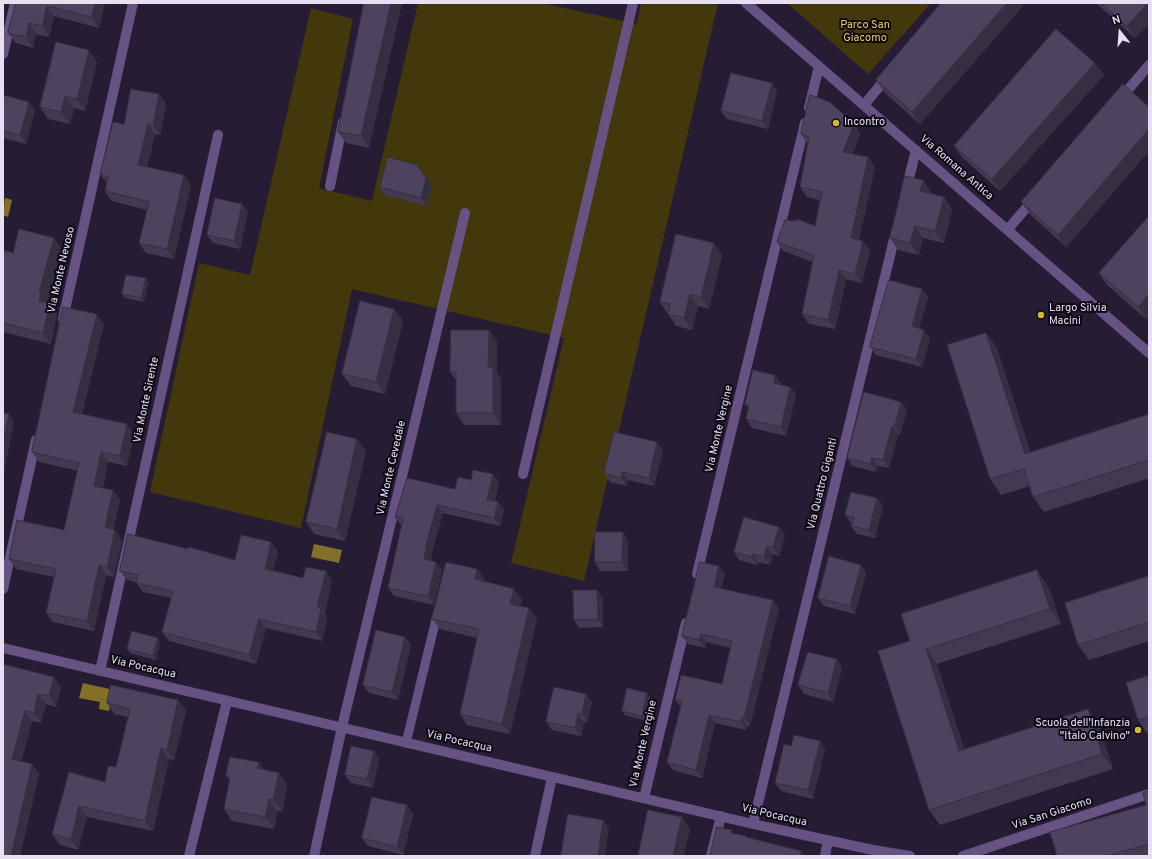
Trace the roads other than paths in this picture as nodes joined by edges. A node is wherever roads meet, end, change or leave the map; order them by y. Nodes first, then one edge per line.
1 (15, 3) edge
2 (134, 3) edge
3 (633, 3) edge
4 (746, 3) edge
5 (3, 54) edge
6 (1149, 64) edge
7 (819, 66) junction
8 (894, 69) edge
9 (864, 105) junction
10 (1114, 106) edge
11 (346, 110) edge
12 (218, 135) dead end
13 (916, 150) junction
14 (330, 186) dead end
15 (1038, 194) edge
16 (903, 204) edge
17 (465, 213) dead end
18 (899, 219) edge
19 (1008, 230) junction
20 (60, 331) edge
21 (1149, 353) edge
22 (38, 432) edge
23 (523, 474) dead end
24 (695, 582) edge
25 (3, 589) edge
26 (441, 600) edge
27 (688, 613) edge
28 (3, 648) edge
29 (100, 671) junction
30 (227, 700) junction
31 (342, 727) junction
32 (406, 743) junction
33 (552, 777) junction
34 (1149, 794) edge
35 (644, 798) junction
36 (721, 816) junction
37 (753, 824) junction
38 (828, 840) junction
39 (189, 856) edge
40 (314, 856) edge
41 (535, 856) edge
42 (712, 856) edge
43 (824, 856) edge
44 (910, 856) edge
45 (963, 856) edge

1 - 5 street
2 - 20 street, Via Monte Nevoso
3 - 23 street
4 - 7 street, Via Romana Antica
6 - 10 street
7 - 9 street, Via Romana Antica
7 - 24 street, Via Monte Vergine
8 - 9 street
9 - 13 street, Via Romana Antica
11 - 14 street
12 - 29 street, Via Monte Sirente
13 - 16 street
13 - 19 street, Via Romana Antica
15 - 19 street
17 - 31 street, Via Monte Cevedale
18 - 37 street, Via Quattro Giganti
19 - 21 street, Via Romana Antica
22 - 25 street
26 - 32 lane
27 - 35 street, Via Monte Vergine
28 - 29 street, Via Pocacqua
29 - 30 street, Via Pocacqua
30 - 31 street, Via Pocacqua
30 - 39 street
31 - 32 street, Via Pocacqua
31 - 40 street, Via Monte Cevedale
32 - 33 street, Via Pocacqua
33 - 35 street, Via Pocacqua
33 - 41 street
34 - 45 street, Via San Giacomo
35 - 36 street, Via Pocacqua
36 - 37 street, Via Pocacqua
36 - 42 street
37 - 38 street, Via Pocacqua
38 - 43 street
38 - 44 street, Via Pocacqua

